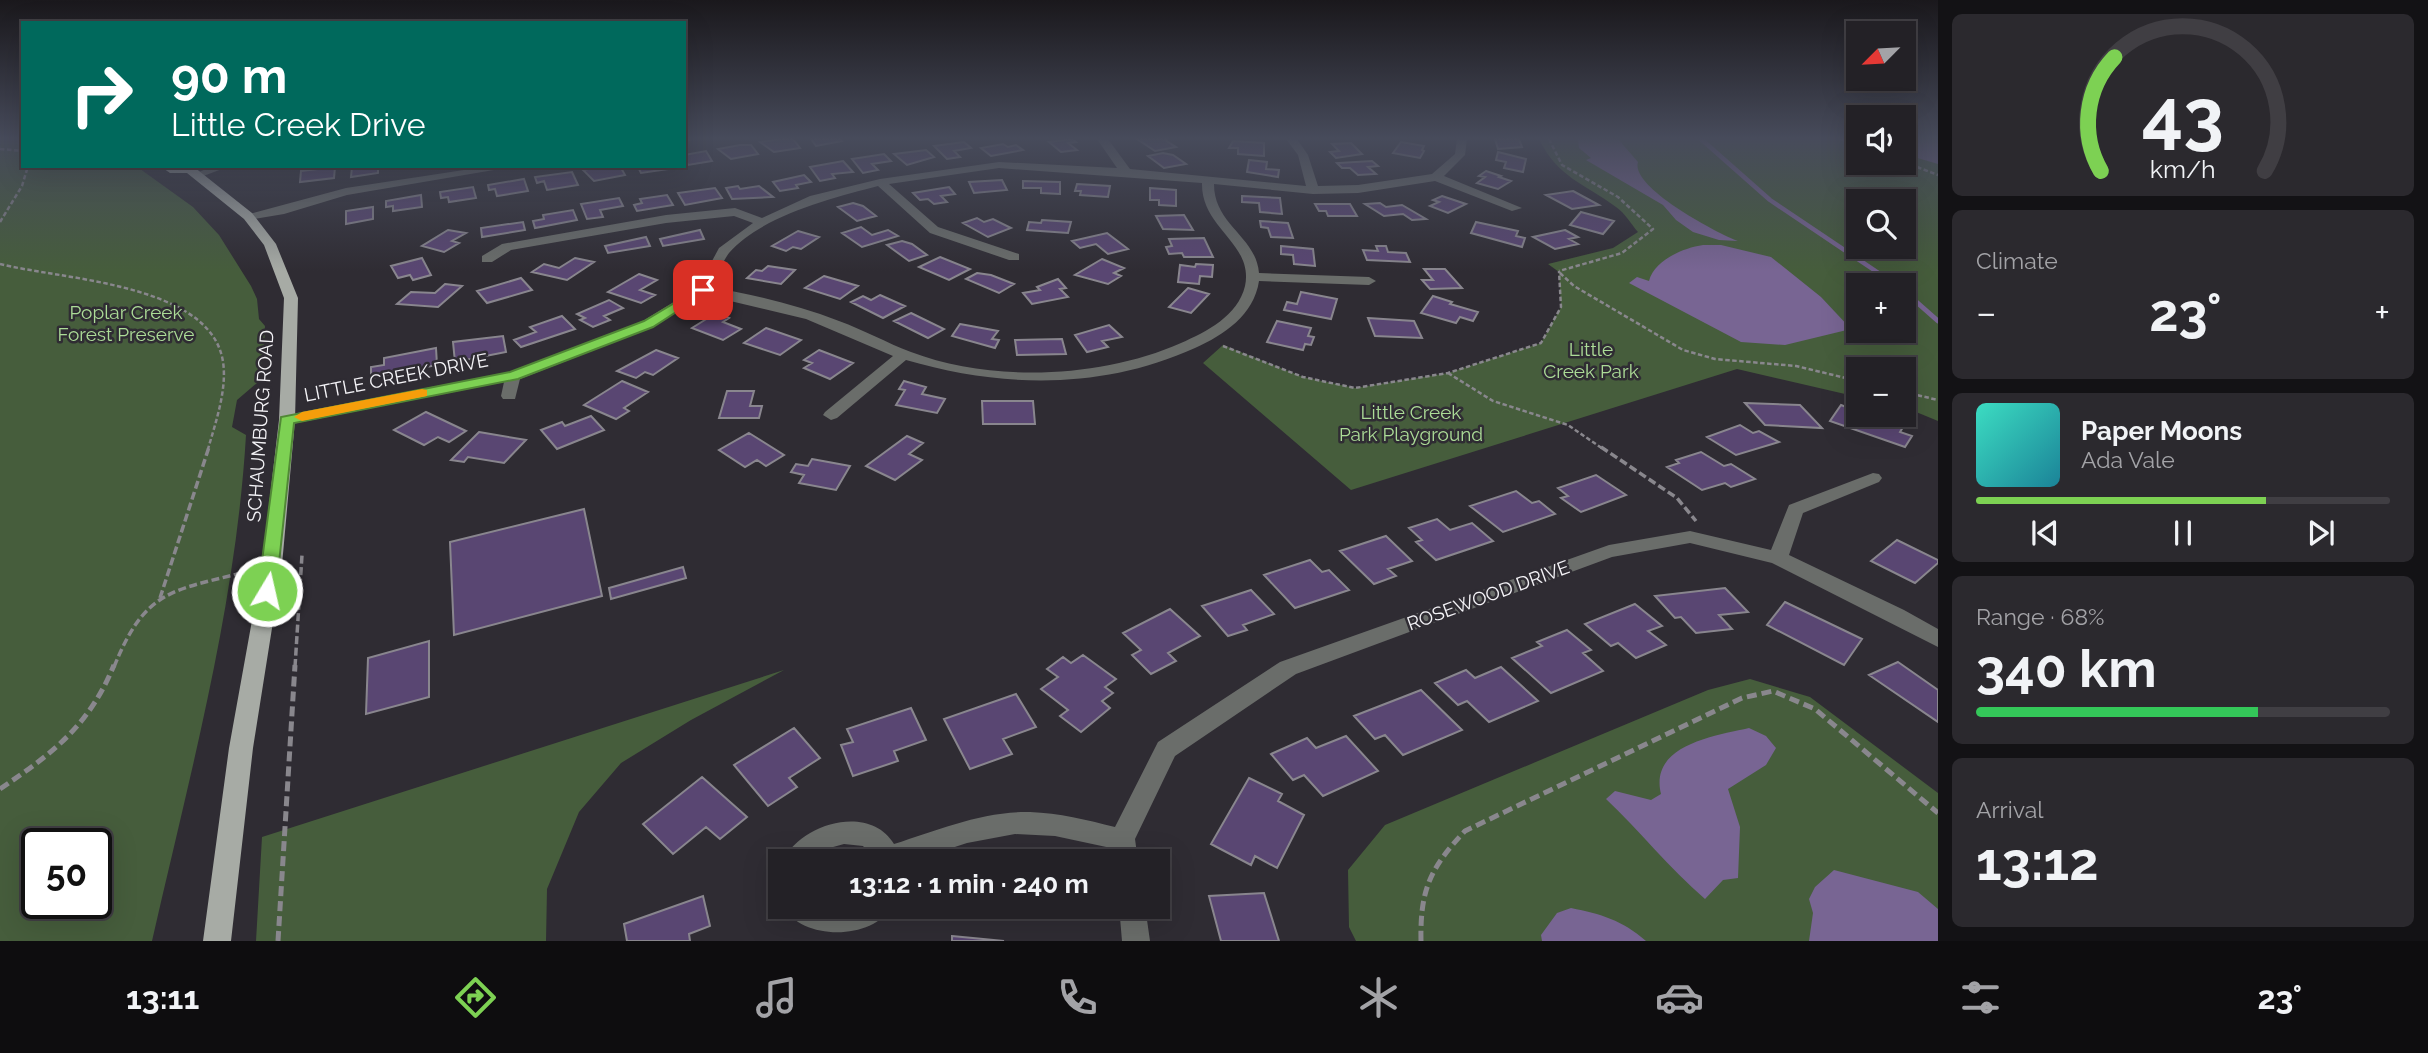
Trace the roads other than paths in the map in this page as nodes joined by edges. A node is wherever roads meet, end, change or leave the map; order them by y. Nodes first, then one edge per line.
1 (210, 183) edge
2 (404, 183) edge
3 (876, 183) edge
4 (881, 183) edge
5 (1208, 183) edge
6 (1230, 183) edge
7 (1311, 183) edge
8 (1406, 183) edge
9 (1451, 183) edge
10 (1313, 190) junction
11 (1516, 208) dead end
12 (248, 216) junction
13 (762, 222) junction
14 (1013, 257) dead end
15 (487, 259) dead end
16 (1253, 277) junction
17 (1369, 281) dead end
18 (703, 290) junction
19 (904, 354) junction
20 (513, 376) junction
21 (509, 396) dead end
22 (831, 415) dead end
23 (287, 420) junction
24 (1873, 478) dead end
25 (1778, 558) junction
26 (1938, 639) edge
27 (807, 849) edge
28 (882, 849) edge
29 (920, 849) edge
30 (1121, 849) edge
31 (1124, 849) edge
32 (810, 919) edge
33 (863, 919) edge
34 (1133, 919) edge
35 (217, 941) edge
36 (1136, 941) edge

1 - 12 main road, SCHAUMBURG ROAD
2 - 12 street
3 - 13 street, LITTLE CREEK DRIVE
4 - 14 street
5 - 16 street
6 - 10 street, LITTLE CREEK DRIVE
7 - 10 street
8 - 10 street, LITTLE CREEK DRIVE
9 - 11 street
12 - 23 main road, SCHAUMBURG ROAD
13 - 15 street
13 - 18 street, LITTLE CREEK DRIVE
16 - 17 street
16 - 19 street
18 - 19 street
18 - 20 street, LITTLE CREEK DRIVE
19 - 22 street
20 - 21 street, LITTLE CREEK DRIVE
20 - 23 street, LITTLE CREEK DRIVE
23 - 35 main road, SCHAUMBURG ROAD
24 - 25 street
25 - 26 street, ROSEWOOD DRIVE
25 - 31 street, ROSEWOOD DRIVE
27 - 28 street
29 - 30 street
32 - 33 street
34 - 36 street

